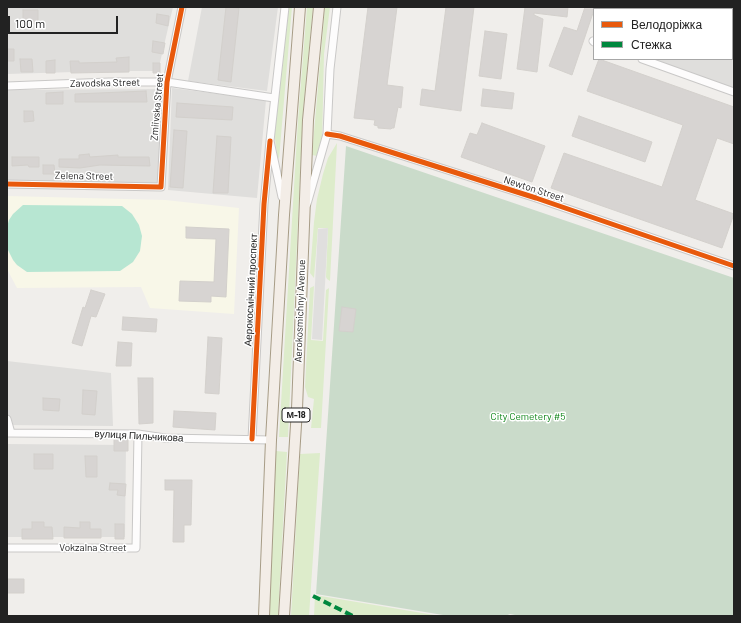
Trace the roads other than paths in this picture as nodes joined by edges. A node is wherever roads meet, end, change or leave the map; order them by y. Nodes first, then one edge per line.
1 (182, 7) edge
2 (285, 7) edge
3 (300, 7) edge
4 (319, 7) edge
5 (337, 7) edge
6 (645, 60) edge
7 (167, 82) junction
8 (7, 86) edge
9 (734, 92) edge
10 (274, 98) junction
11 (327, 134) junction
12 (270, 141) junction
13 (7, 184) edge
14 (161, 187) joint
15 (304, 214) junction
16 (284, 215) junction
17 (734, 266) edge
18 (7, 419) edge
19 (9, 433) edge
20 (138, 434) junction
21 (252, 439) junction
22 (271, 440) junction
23 (7, 548) edge
24 (264, 616) edge
25 (284, 616) edge

1 - 7 street, Zmiivska Street
2 - 10 street, Аерокосмічний проспект
3 - 16 main road, Aerokosmichnyi Avenue / М-18
4 - 15 main road, Aerokosmichnyi Avenue / М-18
5 - 11 street
6 - 9 street
7 - 8 street, Zavodska Street
7 - 10 street, Zavodska Street
7 - 14 street, Zmiivska Street
10 - 12 street, Аерокосмічний проспект
11 - 15 street
11 - 17 street, Newton Street
12 - 16 street, Аерокосмічний проспект
12 - 21 street, Аерокосмічний проспект
13 - 14 street, Zelena Street
15 - 25 main road, Aerokosmichnyi Avenue / М-18
16 - 22 main road, Aerokosmichnyi Avenue / М-18
18 - 19 street
19 - 20 street, вулиця Пильчикова
20 - 21 street, вулиця Пильчикова
20 - 23 street, Vokzalna Street
21 - 22 street, вулиця Пильчикова
22 - 24 main road, Aerokosmichnyi Avenue / М-18

